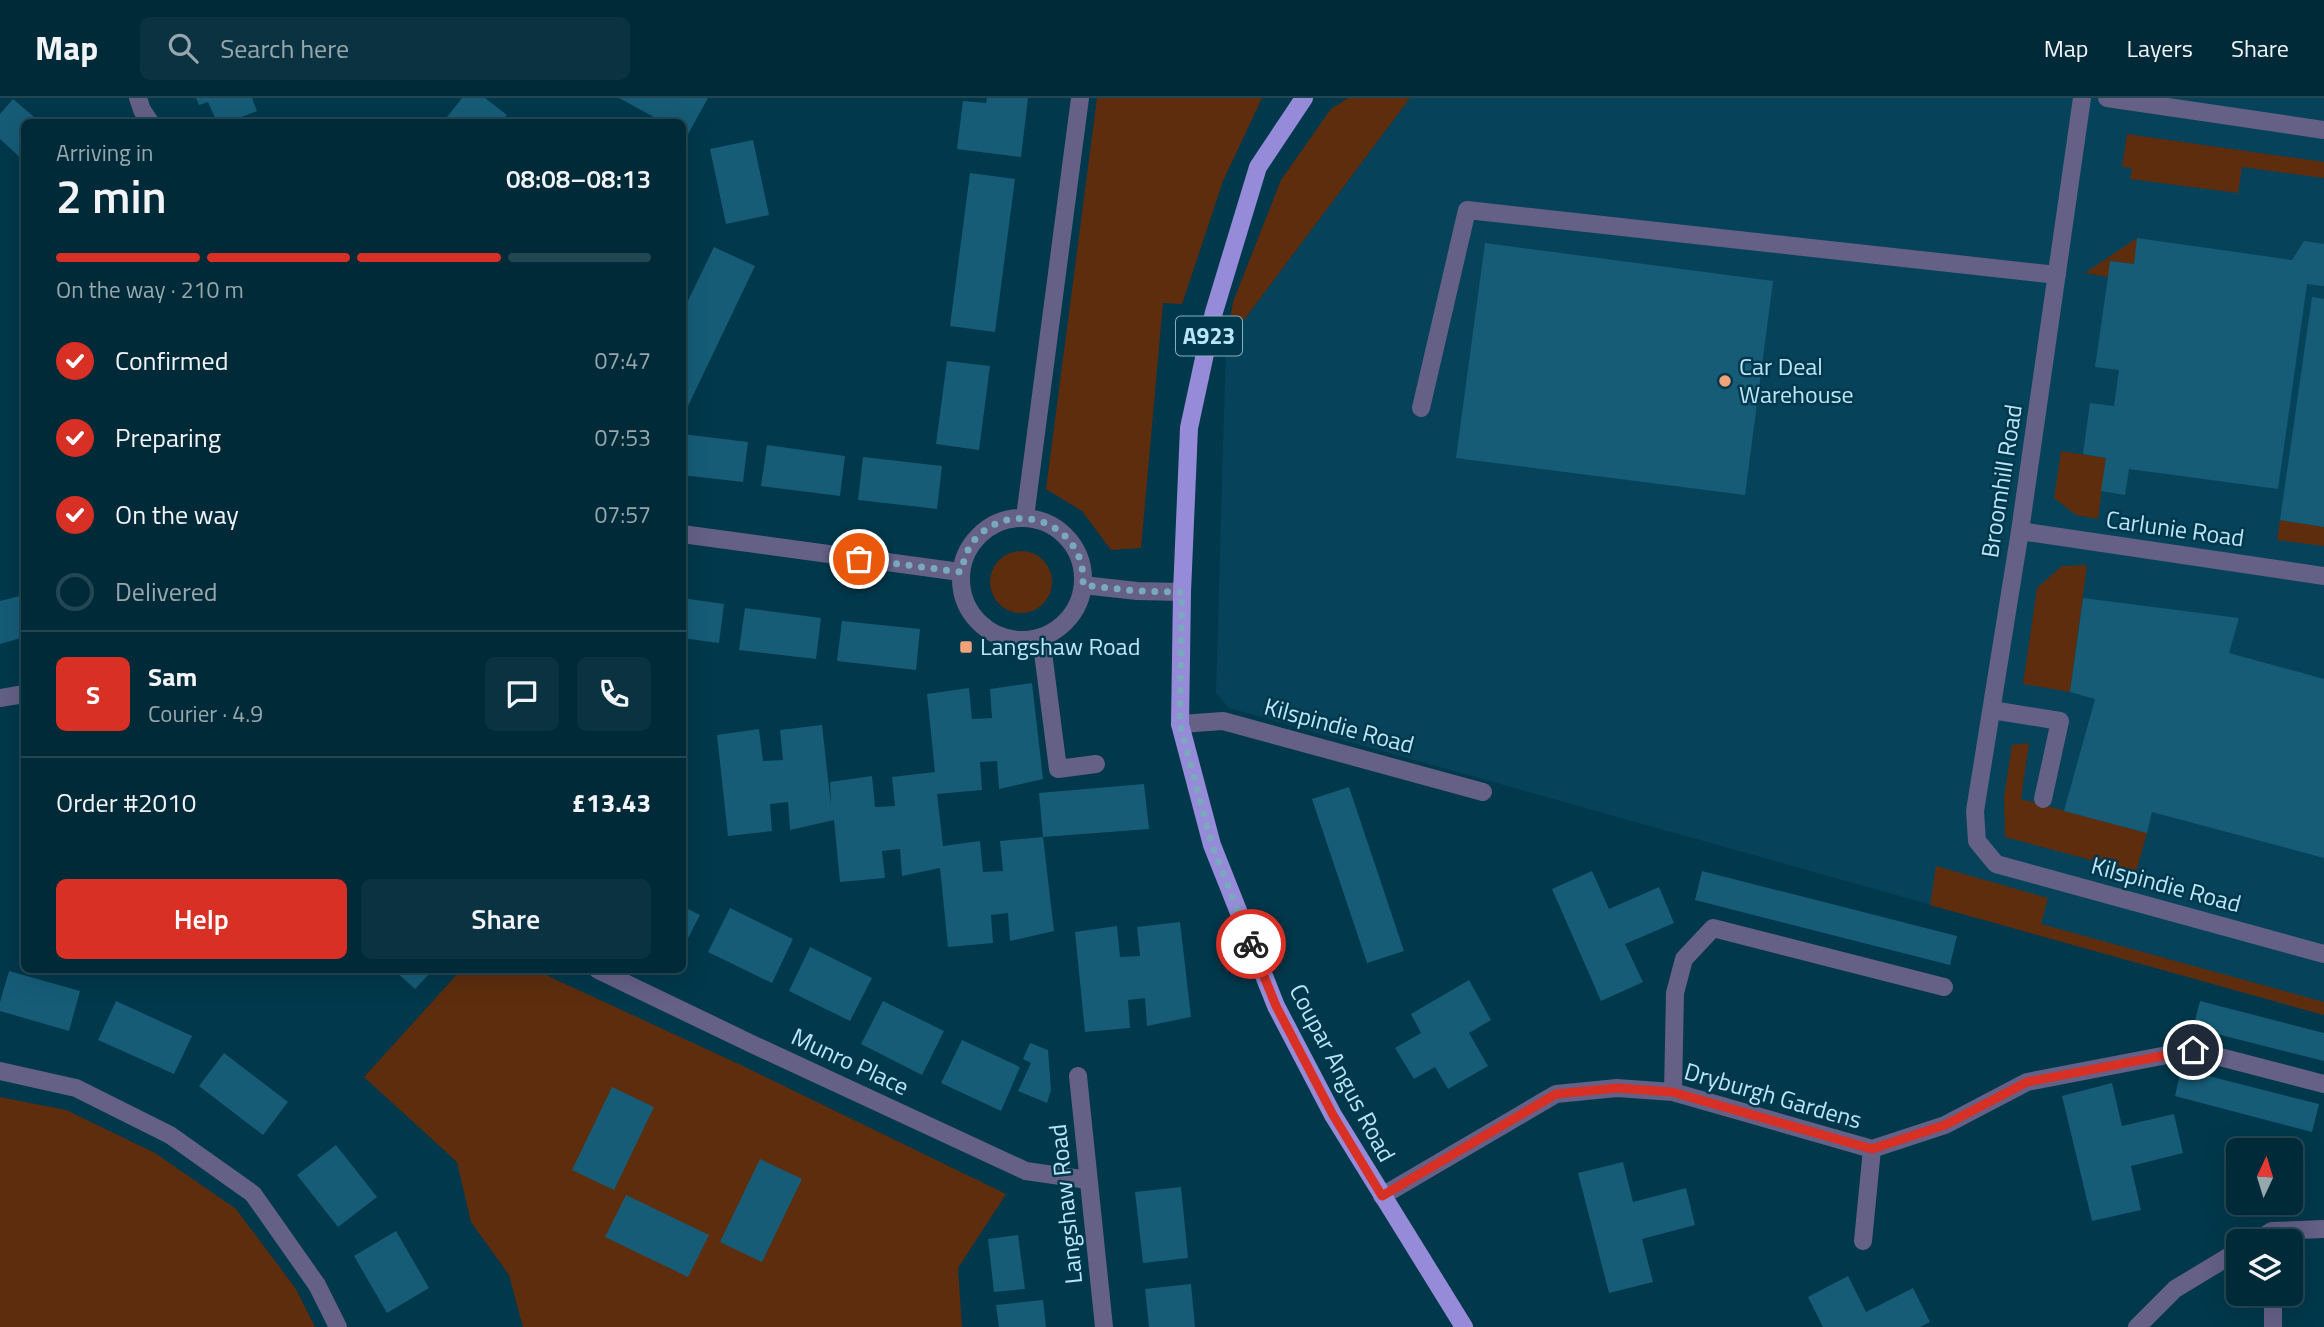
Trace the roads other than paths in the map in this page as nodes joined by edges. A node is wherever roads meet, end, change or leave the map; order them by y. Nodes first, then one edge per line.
1 (123, 98) edge
2 (1080, 98) edge
3 (1304, 98) edge
4 (2082, 98) edge
5 (2107, 98) edge
6 (143, 110) edge
7 (2324, 130) edge
8 (2057, 275) junction
9 (1421, 408) dead end
10 (1025, 517) junction
11 (2020, 531) junction
12 (686, 535) edge
13 (961, 572) junction
14 (2324, 576) edge
15 (1083, 585) junction
16 (1182, 592) junction
17 (1041, 637) junction
18 (21, 694) edge
19 (0, 698) edge
20 (1992, 710) junction
21 (1180, 724) junction
22 (1096, 764) dead end
23 (1483, 792) dead end
24 (2043, 799) dead end
25 (1996, 864) joint
26 (2324, 954) edge
27 (604, 973) edge
28 (1944, 986) dead end
29 (0, 1071) edge
30 (1078, 1076) dead end
31 (2324, 1084) edge
32 (1672, 1092) junction
33 (1872, 1149) junction
34 (1088, 1180) junction
35 (1382, 1196) junction
36 (2324, 1229) edge
37 (2303, 1232) edge
38 (1863, 1241) dead end
39 (2226, 1258) edge
40 (2273, 1306) edge
41 (338, 1327) edge
42 (1104, 1327) edge
43 (1464, 1327) edge
44 (2137, 1327) edge
45 (2273, 1327) edge

1 - 6 street
2 - 10 street
3 - 16 main road, Coupar Angus Road / A923
4 - 8 street, Broomhill Road
5 - 7 street
8 - 9 street
8 - 11 street, Broomhill Road
10 - 13 street
10 - 15 street
11 - 14 street, Carlunie Road
11 - 20 street, Broomhill Road
12 - 13 street
13 - 17 street
15 - 16 street
15 - 17 street
16 - 21 main road, Coupar Angus Road / A923
17 - 22 street
18 - 19 street
20 - 24 street
20 - 25 street, Broomhill Road
21 - 23 street, Kilspindie Road
21 - 35 main road, Coupar Angus Road / A923
25 - 26 street, Kilspindie Road
27 - 34 street, Munro Place
28 - 32 street
29 - 41 street
30 - 34 street, Langshaw Road
31 - 33 street, Dryburgh Gardens
32 - 33 street, Dryburgh Gardens
32 - 35 street, Dryburgh Gardens
33 - 38 street
34 - 42 street, Langshaw Road
35 - 43 main road, Coupar Angus Road / A923
36 - 37 street
39 - 44 street
40 - 45 street

